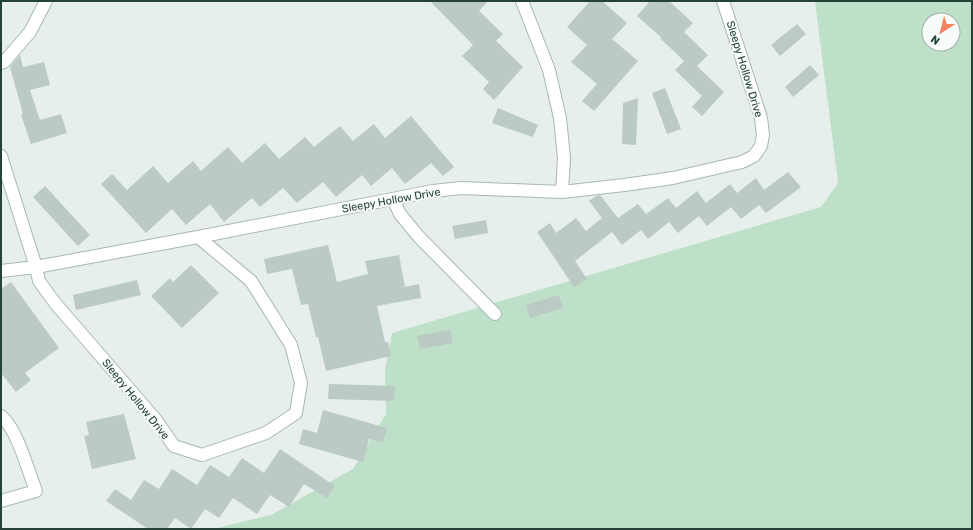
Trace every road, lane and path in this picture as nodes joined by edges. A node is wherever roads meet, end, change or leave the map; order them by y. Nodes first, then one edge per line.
1 (46, 1) edge
2 (522, 1) edge
3 (723, 1) edge
4 (1, 63) edge
5 (1, 156) edge
6 (562, 192) junction
7 (393, 198) junction
8 (198, 237) junction
9 (36, 266) junction
10 (1, 271) edge
11 (495, 314) dead end
12 (1, 416) edge
13 (1, 501) edge

1 - 4 street
2 - 6 street
3 - 6 street, Sleepy Hollow Drive
5 - 9 street
6 - 7 street, Sleepy Hollow Drive
7 - 8 street, Sleepy Hollow Drive
7 - 11 street
8 - 9 street, Sleepy Hollow Drive
8 - 9 street, Sleepy Hollow Drive
9 - 10 street, Sleepy Hollow Drive
12 - 13 street

